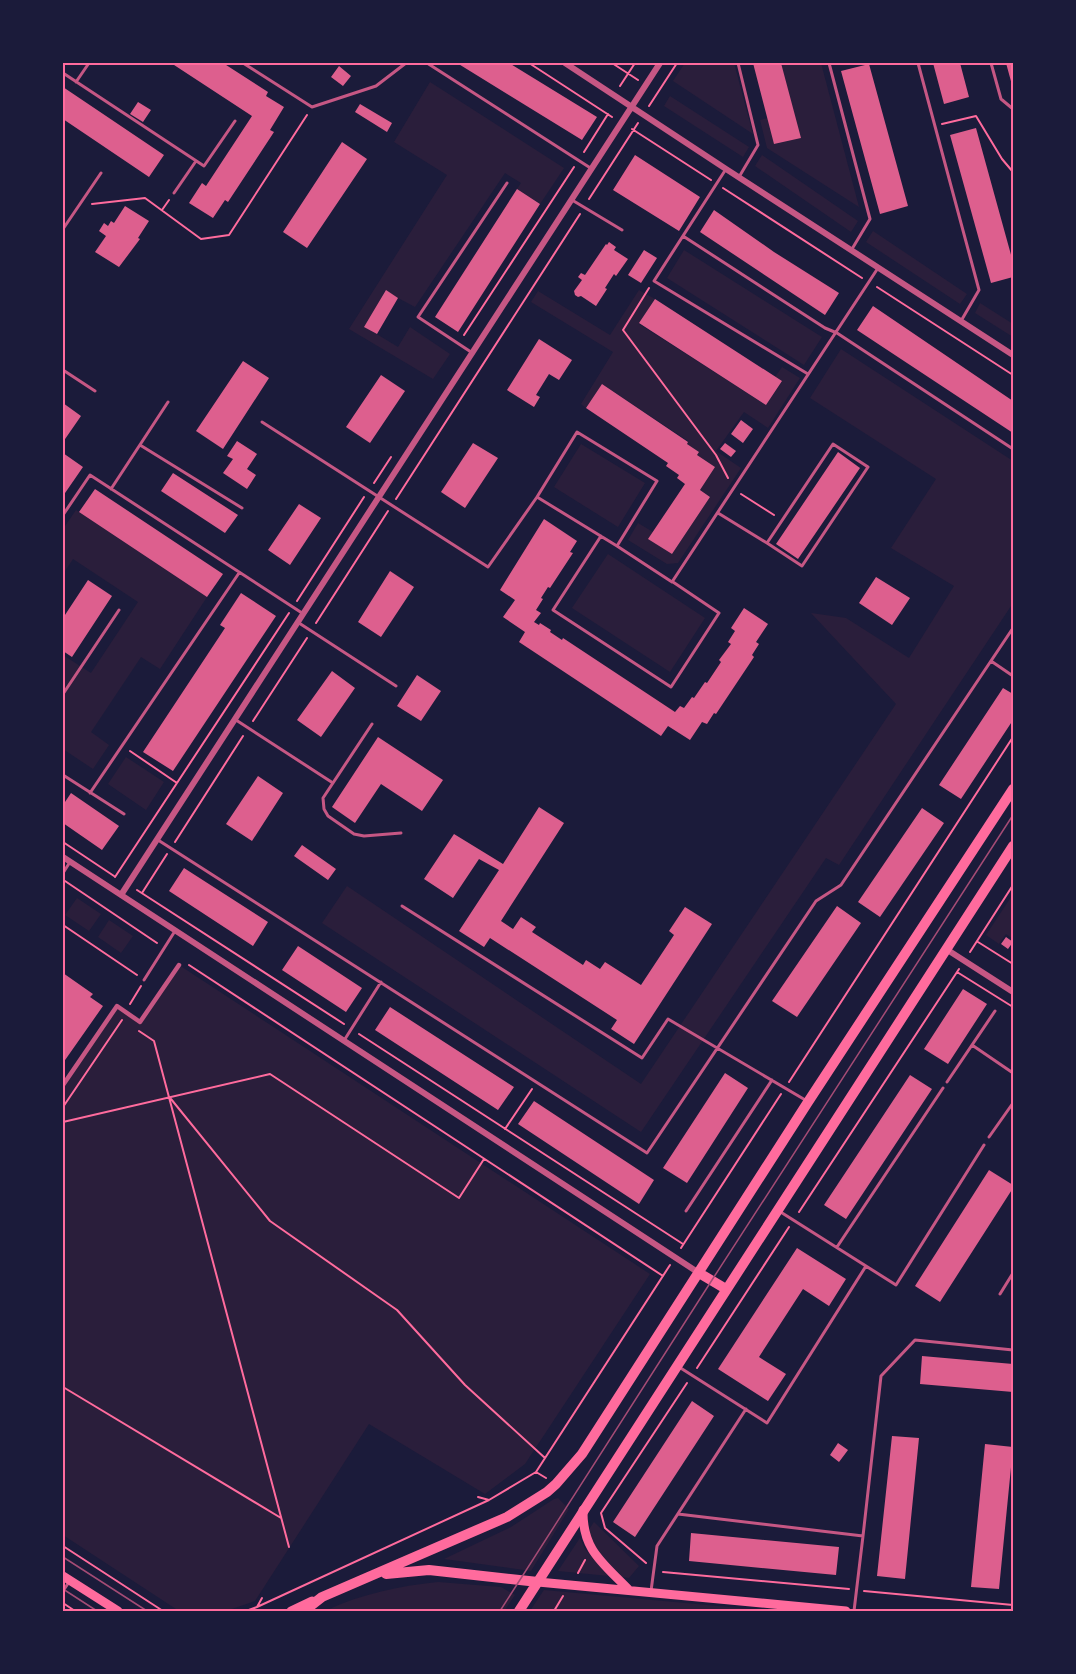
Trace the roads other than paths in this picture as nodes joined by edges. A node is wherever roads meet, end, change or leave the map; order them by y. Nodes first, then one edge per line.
1 (89, 63) edge
2 (243, 63) edge
3 (406, 63) edge
4 (429, 63) edge
5 (566, 63) edge
6 (660, 63) edge
7 (738, 63) edge
8 (829, 63) edge
9 (918, 63) edge
10 (991, 63) edge
11 (63, 72) edge
12 (76, 82) junction
13 (632, 106) junction
14 (1013, 109) edge
15 (235, 121) dead end
16 (196, 161) junction
17 (592, 169) junction
18 (726, 169) junction
19 (101, 173) dead end
20 (739, 177) junction
21 (507, 183) dead end
22 (174, 193) road end
23 (572, 200) junction
24 (63, 229) edge
25 (622, 230) dead end
26 (683, 236) junction
27 (852, 250) junction
28 (878, 267) junction
29 (961, 321) junction
30 (837, 333) junction
31 (472, 353) junction
32 (1013, 355) edge
33 (63, 369) edge
34 (808, 374) junction
35 (95, 391) dead end
36 (168, 402) dead end
37 (262, 423) dead end
38 (140, 445) junction
39 (1013, 448) edge
40 (111, 489) junction
41 (379, 497) junction
42 (537, 497) junction
43 (242, 508) dead end
44 (718, 513) junction
45 (63, 515) edge
46 (601, 536) junction
47 (767, 543) junction
48 (617, 546) junction
49 (239, 573) junction
50 (672, 582) junction
51 (119, 610) dead end
52 (303, 613) junction
53 (298, 622) junction
54 (1013, 628) edge
55 (991, 661) junction
56 (1013, 676) edge
57 (396, 686) dead end
58 (63, 694) edge
59 (235, 719) junction
60 (372, 724) dead end
61 (63, 775) edge
62 (333, 783) junction
63 (1013, 789) edge
64 (90, 793) junction
65 (124, 814) dead end
66 (401, 833) dead end
67 (157, 839) junction
68 (1013, 846) edge
69 (63, 857) edge
70 (70, 862) junction
71 (63, 873) edge
72 (120, 895) junction
73 (402, 906) dead end
74 (175, 931) junction
75 (946, 949) junction
76 (180, 963) road end
77 (144, 980) road end
78 (381, 982) junction
79 (1012, 988) edge
80 (995, 1011) dead end
81 (344, 1040) junction
82 (972, 1045) junction
83 (718, 1048) junction
84 (1013, 1072) edge
85 (772, 1080) junction
86 (947, 1082) dead end
87 (63, 1086) edge
88 (943, 1088) dead end
89 (808, 1102) junction
90 (1013, 1103) edge
91 (989, 1137) dead end
92 (984, 1145) dead end
93 (777, 1210) junction
94 (686, 1211) dead end
95 (837, 1247) junction
96 (866, 1266) junction
97 (699, 1273) junction
98 (1013, 1273) edge
99 (726, 1289) junction
100 (1000, 1293) dead end
101 (1013, 1350) edge
102 (676, 1366) junction
103 (746, 1409) junction
104 (583, 1510) junction
105 (678, 1514) junction
106 (862, 1536) junction
107 (1013, 1571) edge
108 (375, 1575) junction
109 (67, 1578) edge
110 (1013, 1578) edge
111 (538, 1582) junction
112 (629, 1590) junction
113 (63, 1591) edge
114 (651, 1593) junction
115 (322, 1597) junction
116 (118, 1611) edge
117 (291, 1611) edge
118 (304, 1611) edge
119 (519, 1611) edge
120 (846, 1611) edge
121 (854, 1611) edge

1 - 12 lane
2 - 3 lane
4 - 17 lane
5 - 13 street
6 - 13 street
7 - 20 lane
8 - 27 lane
9 - 29 lane
10 - 14 lane
11 - 12 lane
12 - 16 lane
13 - 17 street
13 - 18 street
15 - 16 lane
16 - 22 lane
17 - 23 street
18 - 20 street
18 - 26 lane
19 - 24 lane
20 - 27 street
21 - 31 lane
23 - 25 lane
23 - 31 street
26 - 30 lane
26 - 34 lane
27 - 28 street
28 - 29 street
28 - 30 lane
29 - 32 street
30 - 34 lane
30 - 39 lane
31 - 41 street
33 - 35 lane
34 - 44 lane
36 - 38 lane
37 - 41 lane
38 - 40 lane
38 - 43 lane
40 - 45 lane
40 - 49 lane
41 - 42 lane
41 - 52 street
42 - 46 lane
42 - 48 lane
44 - 47 lane
44 - 50 lane
46 - 48 lane
46 - 50 lane
47 - 47 lane
48 - 50 lane
49 - 52 lane
49 - 64 lane
51 - 58 lane
52 - 53 street
53 - 57 lane
53 - 59 street
54 - 55 lane
55 - 56 lane
55 - 83 lane
59 - 62 lane
59 - 67 street
60 - 62 lane
61 - 64 lane
62 - 66 lane
63 - 89 highway
64 - 65 lane
67 - 72 street
67 - 78 lane
68 - 75 highway
69 - 70 street
70 - 71 lane
70 - 72 street
72 - 74 street
73 - 83 lane
74 - 77 lane
74 - 81 street
75 - 79 street
75 - 93 highway
76 - 87 street
78 - 81 lane
78 - 83 lane
80 - 82 lane
81 - 97 street
82 - 84 lane
82 - 86 lane
83 - 85 lane
85 - 89 lane
85 - 94 lane
88 - 95 lane
89 - 97 highway
90 - 91 lane
92 - 96 lane
93 - 95 lane
93 - 99 highway
95 - 96 lane
96 - 103 lane
97 - 99 highway
97 - 108 highway
98 - 100 lane
99 - 102 highway
101 - 106 lane
102 - 103 lane
102 - 104 highway
103 - 105 lane
104 - 111 highway
104 - 112 main road
105 - 106 lane
105 - 114 lane
106 - 121 lane
107 - 110 lane
108 - 111 highway
108 - 115 highway
109 - 113 lane
109 - 116 main road
111 - 112 main road
111 - 119 highway
112 - 114 main road
114 - 120 main road
115 - 117 main road
115 - 118 highway

